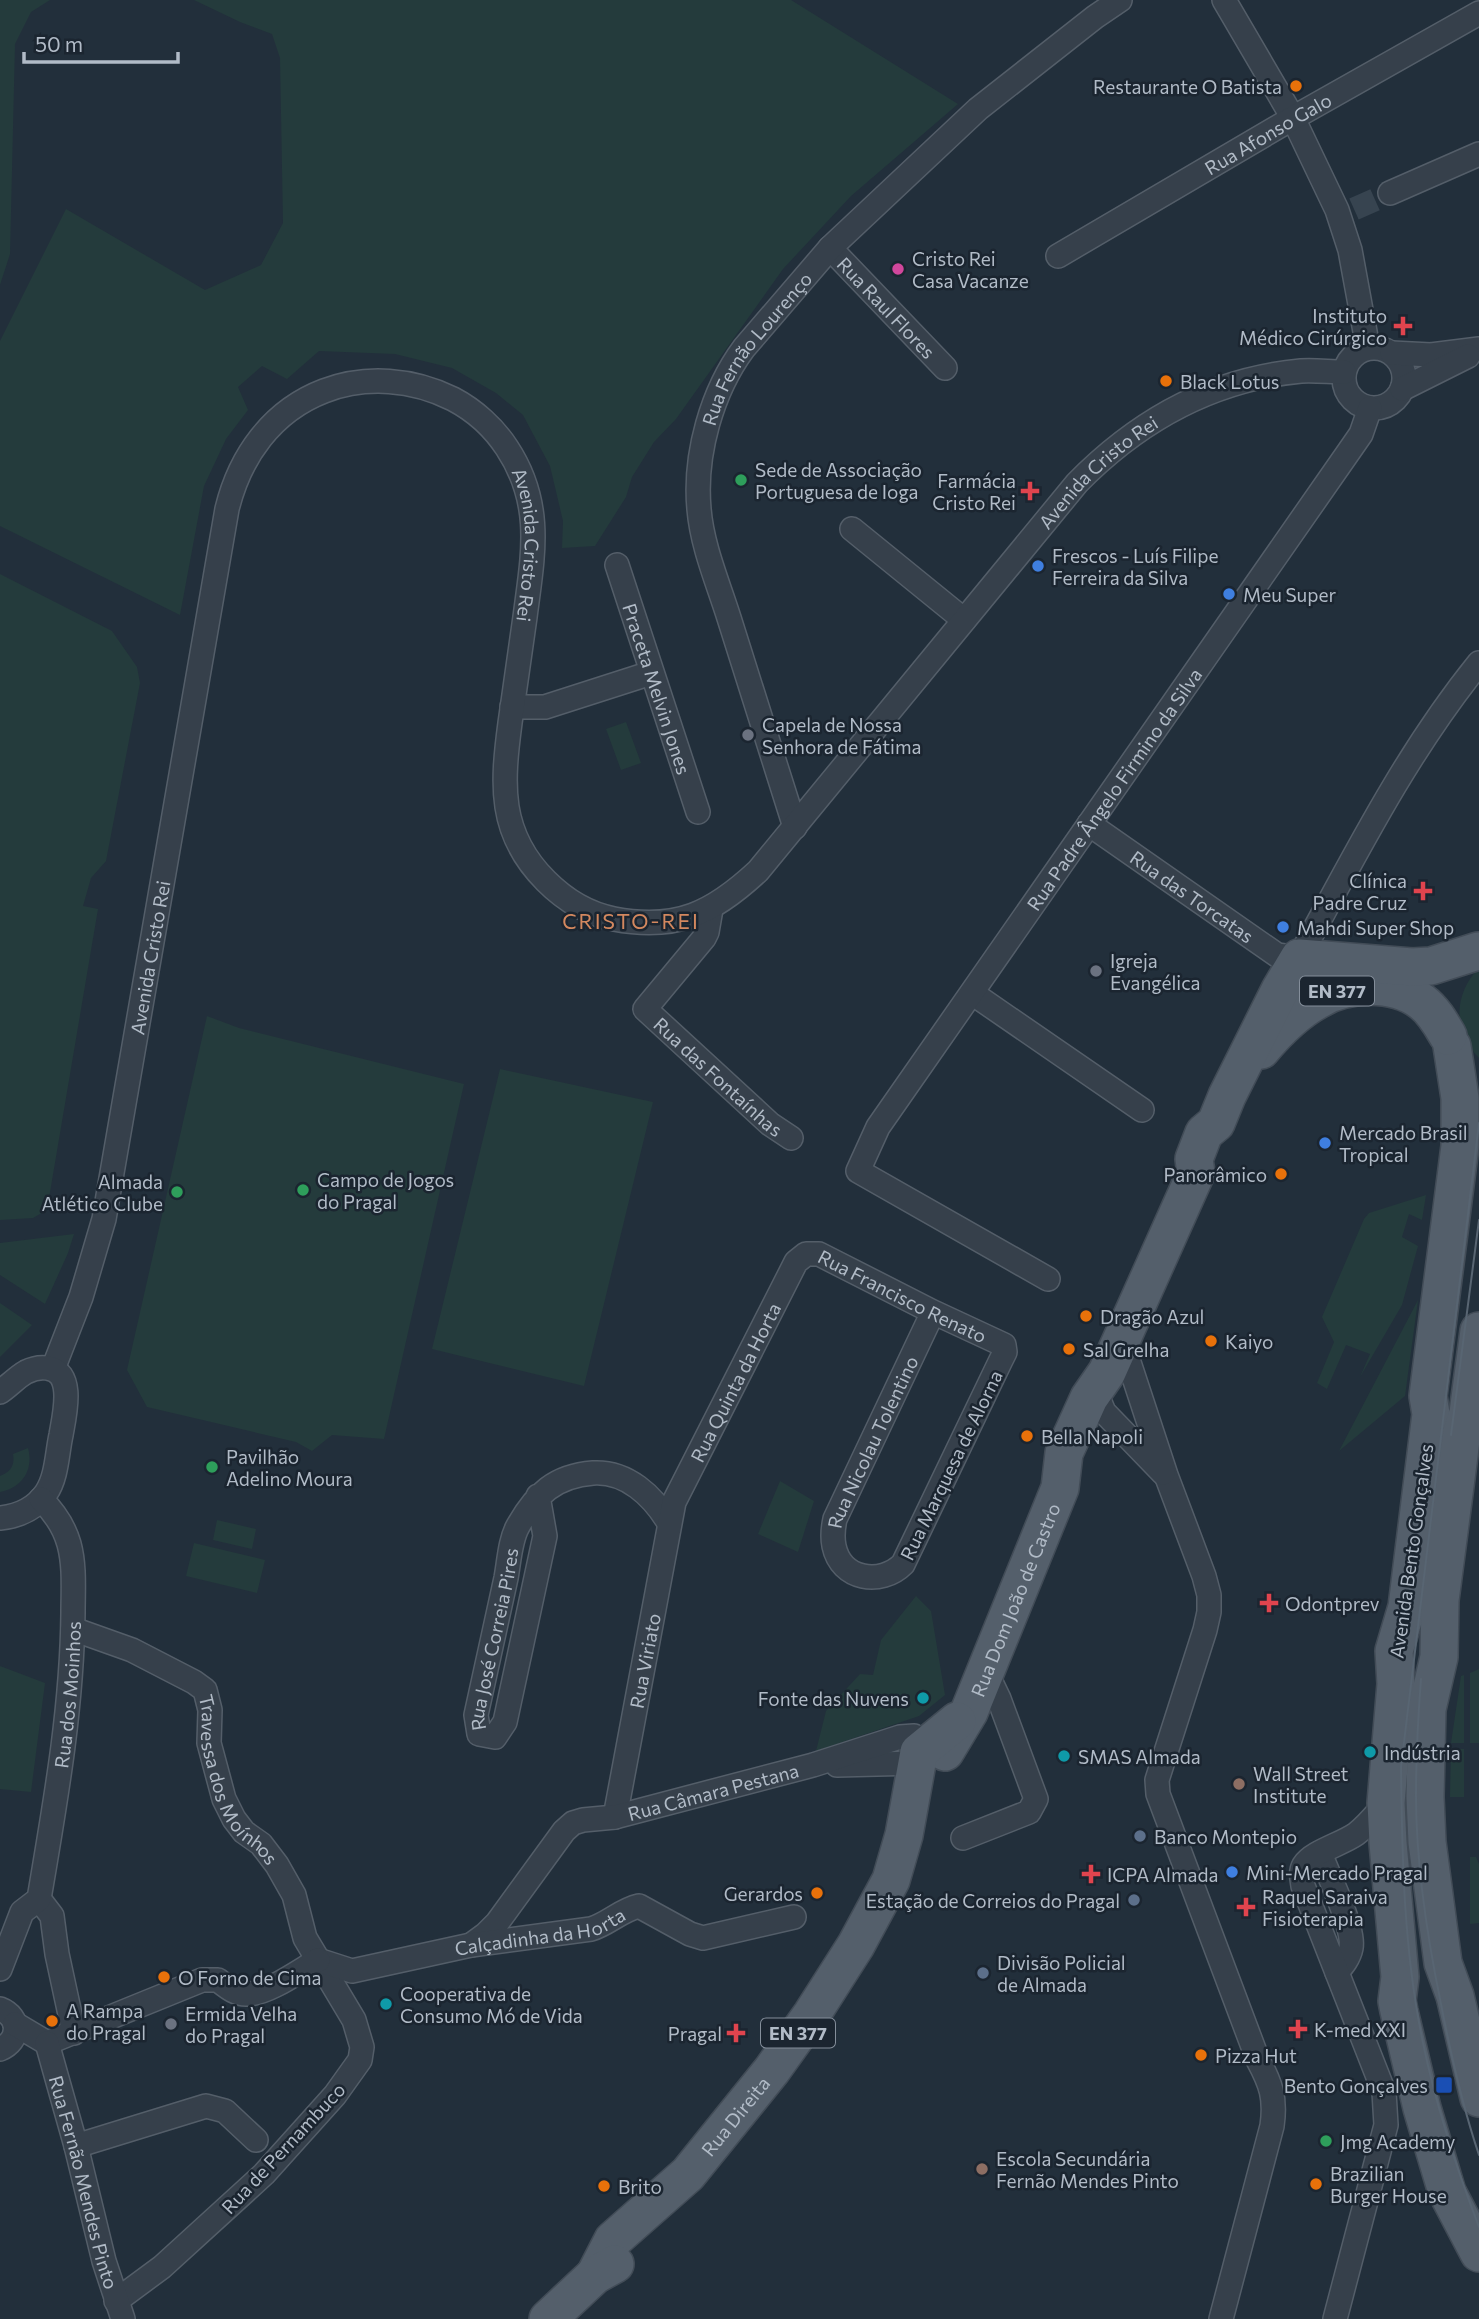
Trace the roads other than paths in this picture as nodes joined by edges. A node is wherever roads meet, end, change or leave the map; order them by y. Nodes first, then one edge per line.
1 (1120, 0) edge
2 (1224, 0) edge
3 (1479, 13) edge
4 (1293, 118) junction
5 (1479, 154) edge
6 (1390, 193) tunnel mouth
7 (830, 248) junction
8 (1058, 257) dead end
9 (1367, 348) junction
10 (1479, 350) edge
11 (1392, 353) junction
12 (945, 368) dead end
13 (1344, 372) junction
14 (1402, 389) junction
15 (1370, 408) junction
16 (852, 529) dead end
17 (617, 565) dead end
18 (964, 620) junction
19 (1479, 663) edge
20 (651, 673) junction
21 (512, 707) junction
22 (698, 812) dead end
23 (1089, 824) junction
24 (795, 827) junction
25 (711, 909) junction
26 (1478, 951) edge
27 (1299, 958) junction
28 (972, 993) junction
29 (1450, 1041) junction
30 (1479, 1075) edge
31 (1237, 1076) junction
32 (1142, 1110) dead end
33 (791, 1138) dead end
34 (796, 1262) joint
35 (1048, 1279) dead end
36 (933, 1312) junction
37 (1479, 1331) edge
38 (1121, 1338) junction
39 (1005, 1352) joint
40 (53, 1369) junction
41 (1102, 1390) junction
42 (0, 1392) edge
43 (1166, 1475) junction
44 (538, 1496) junction
45 (41, 1499) junction
46 (671, 1513) junction
47 (0, 1518) edge
48 (851, 1573) joint
49 (72, 1629) junction
50 (986, 1672) junction
51 (931, 1759) junction
52 (1387, 1803) junction
53 (615, 1818) junction
54 (963, 1838) dead end
55 (39, 1899) junction
56 (794, 1917) dead end
57 (471, 1945) junction
58 (318, 1961) junction
59 (0, 1970) edge
60 (7, 2015) edge
61 (74, 2033) junction
62 (47, 2043) junction
63 (0, 2049) edge
64 (1479, 2098) edge
65 (256, 2140) dead end
66 (76, 2146) junction
67 (1479, 2253) edge
68 (120, 2310) edge
69 (548, 2319) edge
70 (1221, 2319) edge
71 (1335, 2319) edge

1 - 7 street, Rua Fernão Lourenço
2 - 4 street
3 - 4 street, Rua Afonso Galo
4 - 8 street, Rua Afonso Galo
4 - 9 street
5 - 6 street
7 - 12 street, Rua Raul Flores
7 - 24 street, Rua Fernão Lourenço
9 - 11 street
9 - 13 street
10 - 11 street
10 - 14 street
11 - 14 street
13 - 15 street
13 - 18 street, Avenida Cristo Rei
14 - 15 street
15 - 23 street, Rua Padre Ângelo Firmino da Silva
16 - 18 street
17 - 20 street, Praceta Melvin Jones
18 - 24 street, Avenida Cristo Rei
19 - 27 street, Rua Dom João de Castro
20 - 21 street
20 - 22 street, Praceta Melvin Jones
21 - 25 street, Avenida Cristo Rei
21 - 40 street, Avenida Cristo Rei
23 - 27 street, Rua das Torcatas
23 - 28 street, Rua Padre Ângelo Firmino da Silva
24 - 25 street, Avenida Cristo Rei
25 - 33 street, Rua das Fontaínhas
26 - 27 main road, EN 377
26 - 29 main road, EN 377
27 - 31 main road, Rua Dom João de Castro / EN 377
28 - 32 street
28 - 35 street, Rua Padre Ângelo Firmino da Silva
29 - 30 main road, EN 377
29 - 31 main road, EN 377
29 - 52 main road, Avenida Bento Gonçalves
31 - 38 main road, Rua Dom João de Castro / EN 377
34 - 36 street, Rua Francisco Renato
34 - 46 street, Rua Quinta da Horta
36 - 39 street, Rua Francisco Renato
36 - 48 street, Rua Nicolau Tolentino
37 - 64 main road, Avenida Bento Gonçalves
38 - 41 main road, Rua Dom João de Castro / EN 377
38 - 43 street
39 - 48 street, Rua Marquesa de Alorna
40 - 42 street
40 - 45 street
41 - 43 street
41 - 50 main road, Rua Dom João de Castro / EN 377
43 - 70 street
44 - 44 street, Rua José Correia Pires
44 - 46 street, Rua José Correia Pires
45 - 47 street
45 - 49 street, Rua dos Moinhos
46 - 53 street, Rua Viriato
49 - 55 street, Rua dos Moinhos
49 - 58 street, Travessa dos Moínhos
50 - 51 main road, Rua Dom João de Castro / EN 377
50 - 54 street
51 - 53 street, Rua Câmara Pestana
51 - 69 main road, Rua Direita / EN 377
52 - 67 main road, Avenida Bento Gonçalves
52 - 71 street
53 - 57 street, Rua Câmara Pestana
55 - 59 street
55 - 61 street
56 - 57 street, Calçadinha da Horta
57 - 58 street, Calçadinha da Horta
58 - 61 street
58 - 68 street, Rua de Pernambuco
59 - 60 street
60 - 62 street
60 - 63 street
61 - 62 street
62 - 66 street, Rua Fernão Mendes Pinto
65 - 66 street
66 - 68 street, Rua Fernão Mendes Pinto

